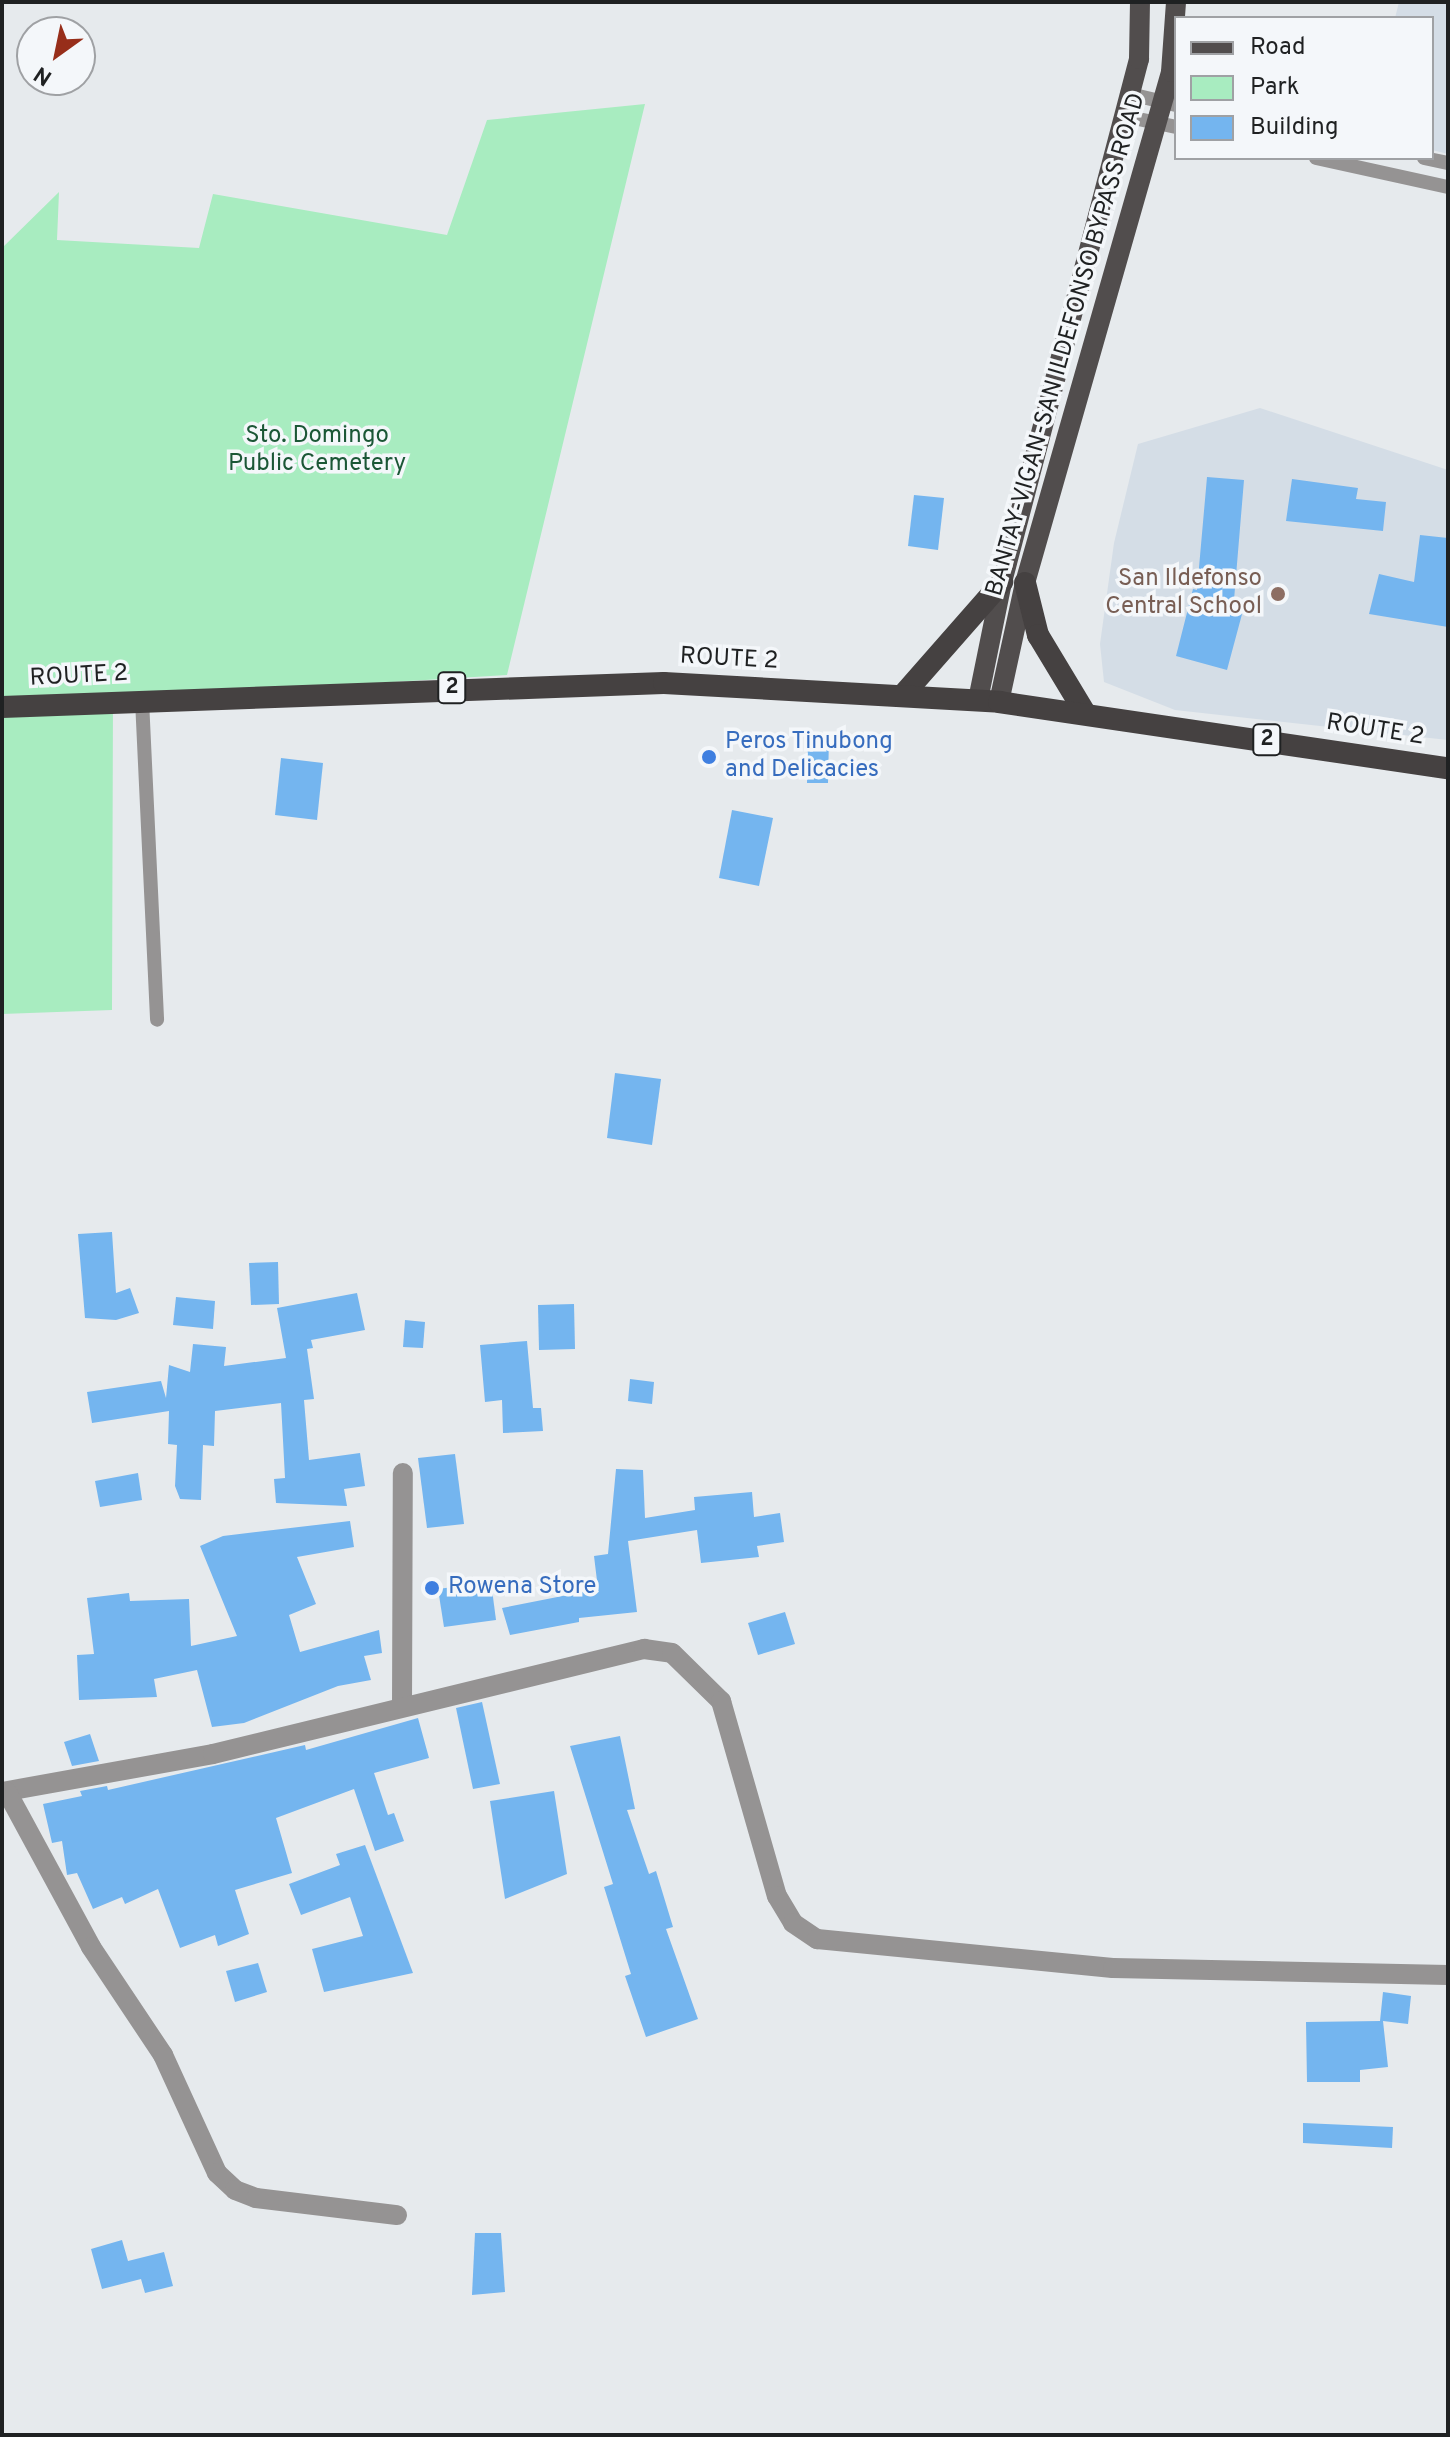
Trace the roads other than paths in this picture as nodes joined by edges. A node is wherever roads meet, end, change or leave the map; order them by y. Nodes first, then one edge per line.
1 (1140, 2) edge
2 (1174, 30) edge
3 (1130, 94) junction
4 (1169, 104) edge
5 (1124, 116) junction
6 (1166, 125) edge
7 (1335, 160) edge
8 (1373, 164) edge
9 (1448, 187) edge
10 (1002, 582) junction
11 (1025, 583) junction
12 (902, 696) junction
13 (142, 700) junction
14 (988, 701) junction
15 (2, 707) edge
16 (1085, 713) junction
17 (1448, 768) edge
18 (157, 1020) dead end
19 (403, 1473) dead end
20 (402, 1707) junction
21 (4, 1792) edge
22 (1448, 1975) edge
23 (397, 2215) dead end

1 - 3 main road, BANTAY-VIGAN-SAN ILDEFONSO BYPASS ROAD
2 - 4 main road, BANTAY-VIGAN-SAN ILDEFONSO BYPASS ROAD
3 - 4 lane
3 - 5 main road, BANTAY-VIGAN-SAN ILDEFONSO BYPASS ROAD
4 - 6 main road, BANTAY-VIGAN-SAN ILDEFONSO BYPASS ROAD
5 - 6 lane
5 - 10 main road, BANTAY-VIGAN-SAN ILDEFONSO BYPASS ROAD
6 - 11 main road, BANTAY-VIGAN-SAN ILDEFONSO BYPASS ROAD
7 - 8 lane
8 - 9 lane
10 - 12 highway
10 - 14 main road, BANTAY-VIGAN-SAN ILDEFONSO BYPASS ROAD
11 - 14 main road, BANTAY-VIGAN-SAN ILDEFONSO BYPASS ROAD
11 - 16 highway
12 - 13 highway, ROUTE 2 / 2
12 - 14 highway, ROUTE 2 / 2
13 - 15 highway, ROUTE 2 / 2
13 - 18 lane
14 - 16 highway, ROUTE 2 / 2
16 - 17 highway, ROUTE 2 / 2
19 - 20 street
20 - 21 street
20 - 22 street
21 - 23 street

